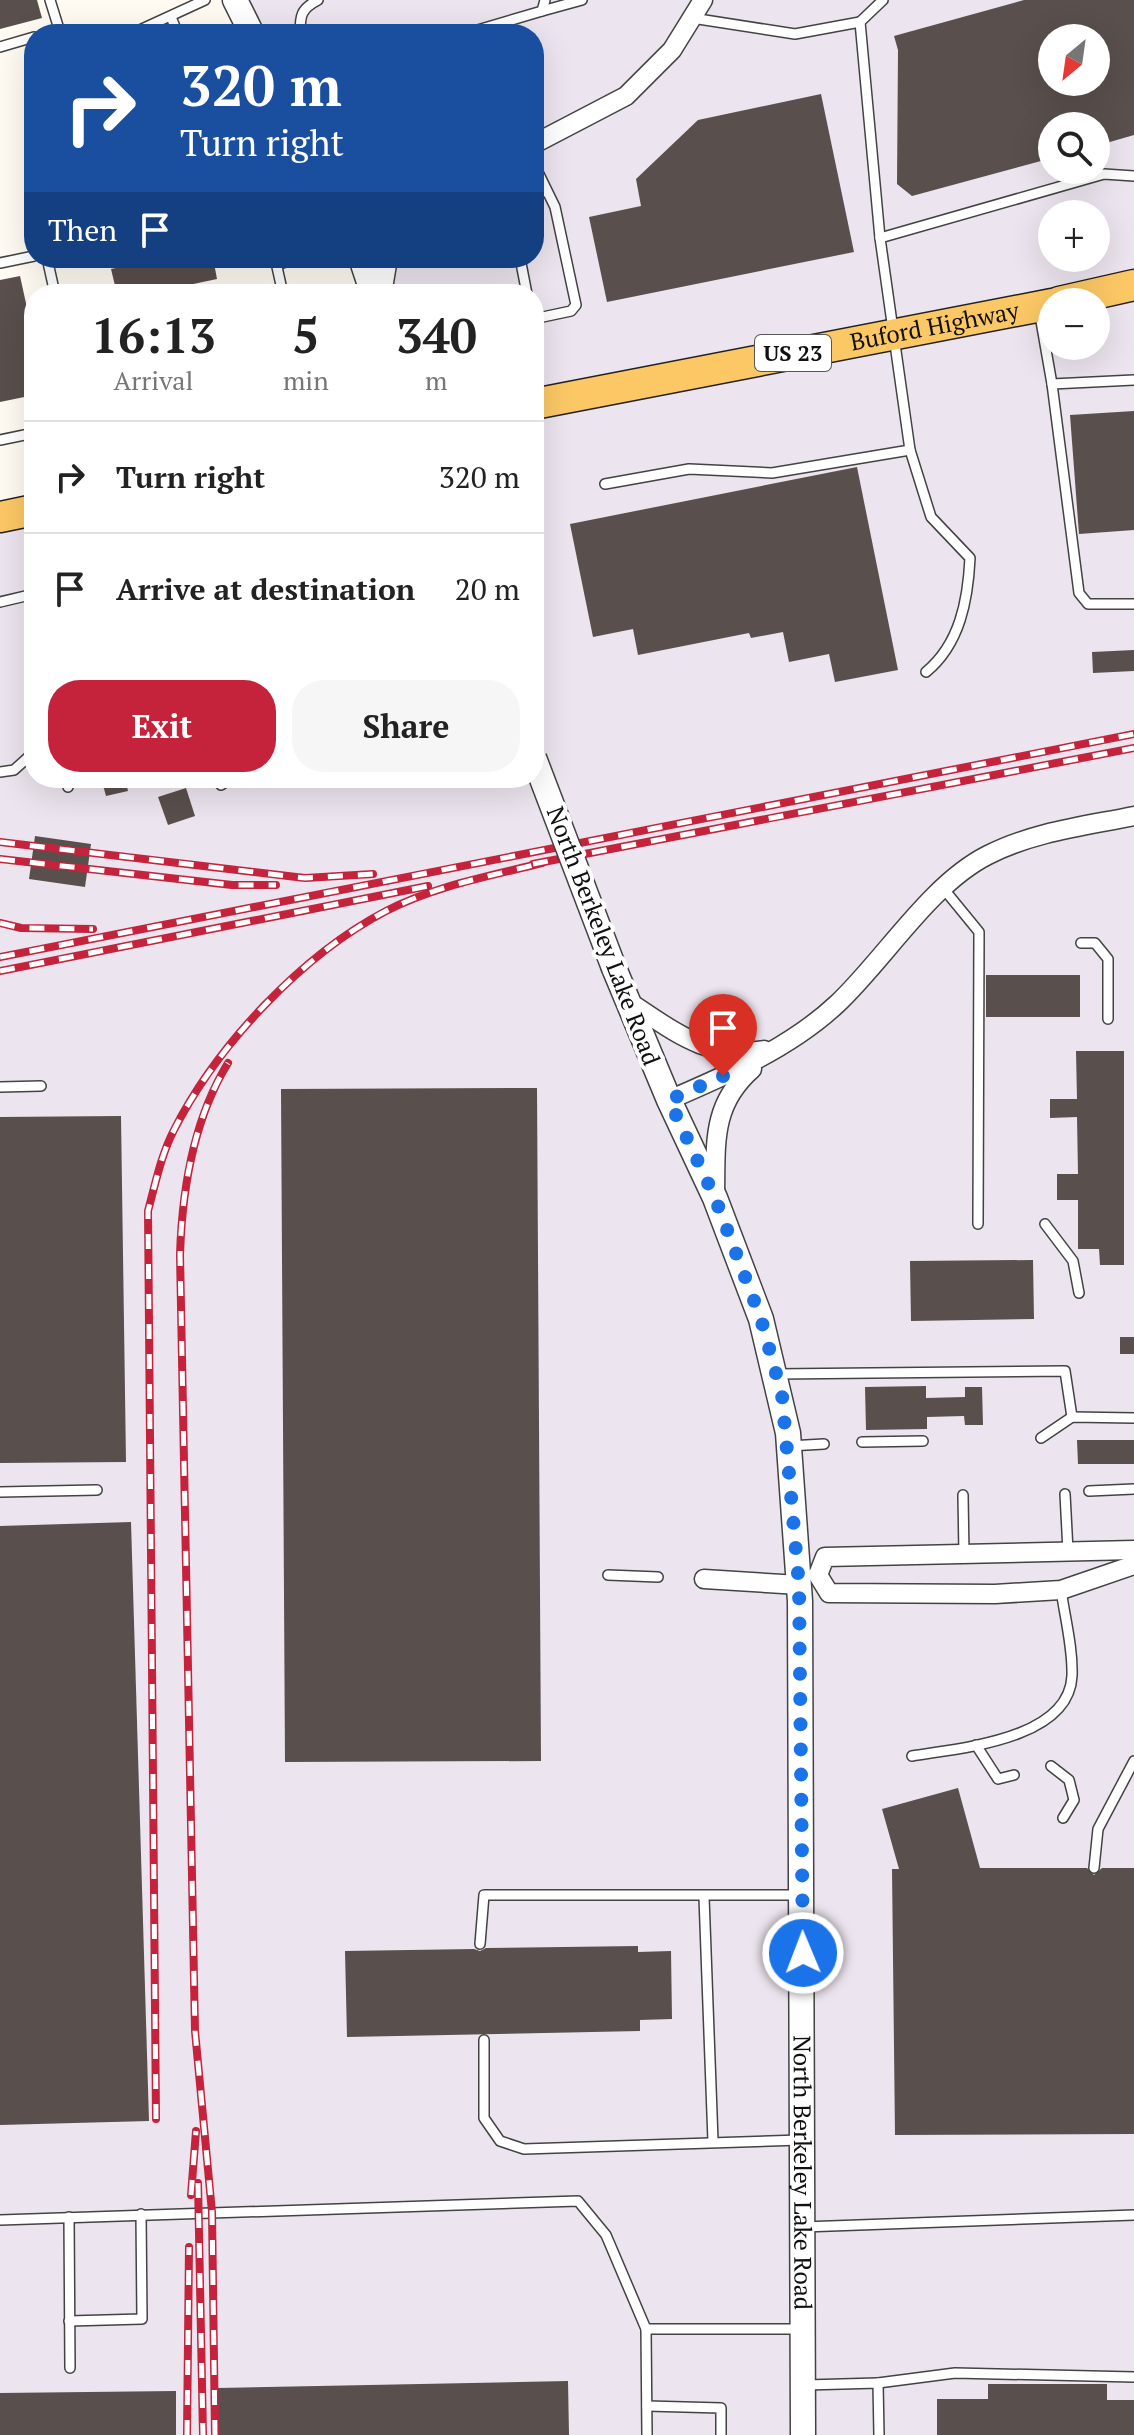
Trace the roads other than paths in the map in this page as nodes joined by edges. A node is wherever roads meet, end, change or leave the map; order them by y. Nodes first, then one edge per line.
1 (50, 0) edge
2 (205, 0) edge
3 (235, 0) edge
4 (318, 0) edge
5 (545, 0) edge
6 (582, 0) edge
7 (703, 0) edge
8 (883, 0) edge
9 (542, 11) junction
10 (171, 17) junction
11 (692, 18) junction
12 (860, 22) junction
13 (57, 24) edge
14 (155, 24) edge
15 (174, 24) edge
16 (247, 24) edge
17 (300, 24) edge
18 (498, 24) edge
19 (24, 40) edge
20 (0, 47) edge
21 (544, 139) edge
22 (1134, 176) edge
23 (544, 186) edge
24 (546, 191) joint
25 (880, 238) junction
26 (24, 258) edge
27 (0, 263) edge
28 (1134, 285) edge
29 (1110, 290) edge
30 (1038, 306) edge
31 (544, 317) edge
32 (891, 333) junction
33 (1051, 360) edge
34 (1134, 380) edge
35 (1052, 384) junction
36 (544, 402) edge
37 (24, 435) edge
38 (0, 440) edge
39 (910, 450) junction
40 (605, 484) dead end
41 (24, 516) edge
42 (0, 517) edge
43 (24, 596) edge
44 (0, 602) edge
45 (1134, 604) edge
46 (926, 672) dead end
47 (24, 761) edge
48 (0, 772) edge
49 (544, 784) edge
50 (1134, 816) edge
51 (943, 888) junction
52 (1081, 943) dead end
53 (626, 1000) junction
54 (1108, 1019) dead end
55 (775, 1048) junction
56 (41, 1086) dead end
57 (0, 1087) edge
58 (669, 1100) junction
59 (715, 1198) junction
60 (978, 1224) dead end
61 (1045, 1224) dead end
62 (1079, 1293) dead end
63 (776, 1374) junction
64 (1072, 1417) junction
65 (1134, 1418) edge
66 (1041, 1438) dead end
67 (923, 1441) dead end
68 (862, 1442) dead end
69 (824, 1444) dead end
70 (789, 1446) junction
71 (1134, 1489) edge
72 (97, 1490) dead end
73 (1089, 1491) dead end
74 (0, 1492) edge
75 (1065, 1494) dead end
76 (963, 1495) dead end
77 (1134, 1550) edge
78 (1068, 1551) junction
79 (964, 1555) junction
80 (1134, 1565) edge
81 (608, 1575) dead end
82 (658, 1577) dead end
83 (805, 1578) junction
84 (704, 1579) dead end
85 (1061, 1590) junction
86 (976, 1745) junction
87 (912, 1756) dead end
88 (1051, 1766) dead end
89 (1133, 1768) edge
90 (1014, 1775) dead end
91 (1063, 1818) dead end
92 (1094, 1868) dead end
93 (802, 1895) junction
94 (704, 1897) junction
95 (480, 1944) dead end
96 (484, 2040) dead end
97 (803, 2140) junction
98 (713, 2141) junction
99 (141, 2214) junction
100 (1134, 2215) edge
101 (69, 2217) junction
102 (0, 2220) edge
103 (803, 2227) junction
104 (69, 2321) junction
105 (646, 2329) junction
106 (803, 2329) junction
107 (70, 2368) dead end
108 (1134, 2377) edge
109 (878, 2383) junction
110 (803, 2385) junction
111 (647, 2406) junction
112 (647, 2435) edge
113 (721, 2435) edge
114 (803, 2435) edge
115 (879, 2435) edge

1 - 13 lane
2 - 10 lane
3 - 16 street
4 - 17 lane
5 - 9 lane
6 - 9 lane
7 - 11 street
8 - 12 lane
9 - 18 lane
10 - 14 lane
10 - 15 lane
11 - 12 lane
11 - 21 street
12 - 25 lane
19 - 20 lane
22 - 25 lane
23 - 24 lane
24 - 31 lane
25 - 32 lane
26 - 27 lane
28 - 29 main road, Buford Highway / US 23
30 - 32 main road, Buford Highway / US 23
32 - 36 main road, Buford Highway / US 23
32 - 39 lane
33 - 35 lane
34 - 35 lane
35 - 45 lane
37 - 38 lane
39 - 40 lane
39 - 46 lane
41 - 42 main road
43 - 44 lane
47 - 48 lane
49 - 53 street, North Berkeley Lake Road, bridge
50 - 51 street
51 - 55 street
51 - 60 lane
52 - 54 lane
53 - 55 street
53 - 58 street, North Berkeley Lake Road
55 - 58 street
55 - 59 street
56 - 57 lane
58 - 59 street, North Berkeley Lake Road
59 - 63 street, North Berkeley Lake Road
61 - 62 lane
63 - 64 lane
63 - 70 street, North Berkeley Lake Road
64 - 65 lane
64 - 66 lane
67 - 68 lane
69 - 70 lane
70 - 83 street, North Berkeley Lake Road
71 - 73 lane
72 - 74 lane
75 - 78 lane
76 - 79 lane
77 - 78 street
78 - 79 street
79 - 83 street
80 - 85 street
81 - 82 lane
83 - 84 street
83 - 85 street
83 - 93 street, North Berkeley Lake Road
85 - 86 lane
86 - 87 lane
86 - 90 lane
88 - 91 lane
89 - 92 lane
93 - 94 lane
93 - 97 street, North Berkeley Lake Road
94 - 95 lane
94 - 98 lane
96 - 98 lane
97 - 98 lane
97 - 103 street, North Berkeley Lake Road
99 - 101 lane
99 - 104 lane
99 - 105 lane
100 - 103 lane
101 - 102 lane
101 - 104 lane
103 - 106 street, North Berkeley Lake Road
104 - 107 lane
105 - 106 lane
105 - 111 lane
106 - 110 street, North Berkeley Lake Road
108 - 109 lane
109 - 110 lane
109 - 115 lane
110 - 114 street, North Berkeley Lake Road
111 - 112 lane
111 - 113 lane

